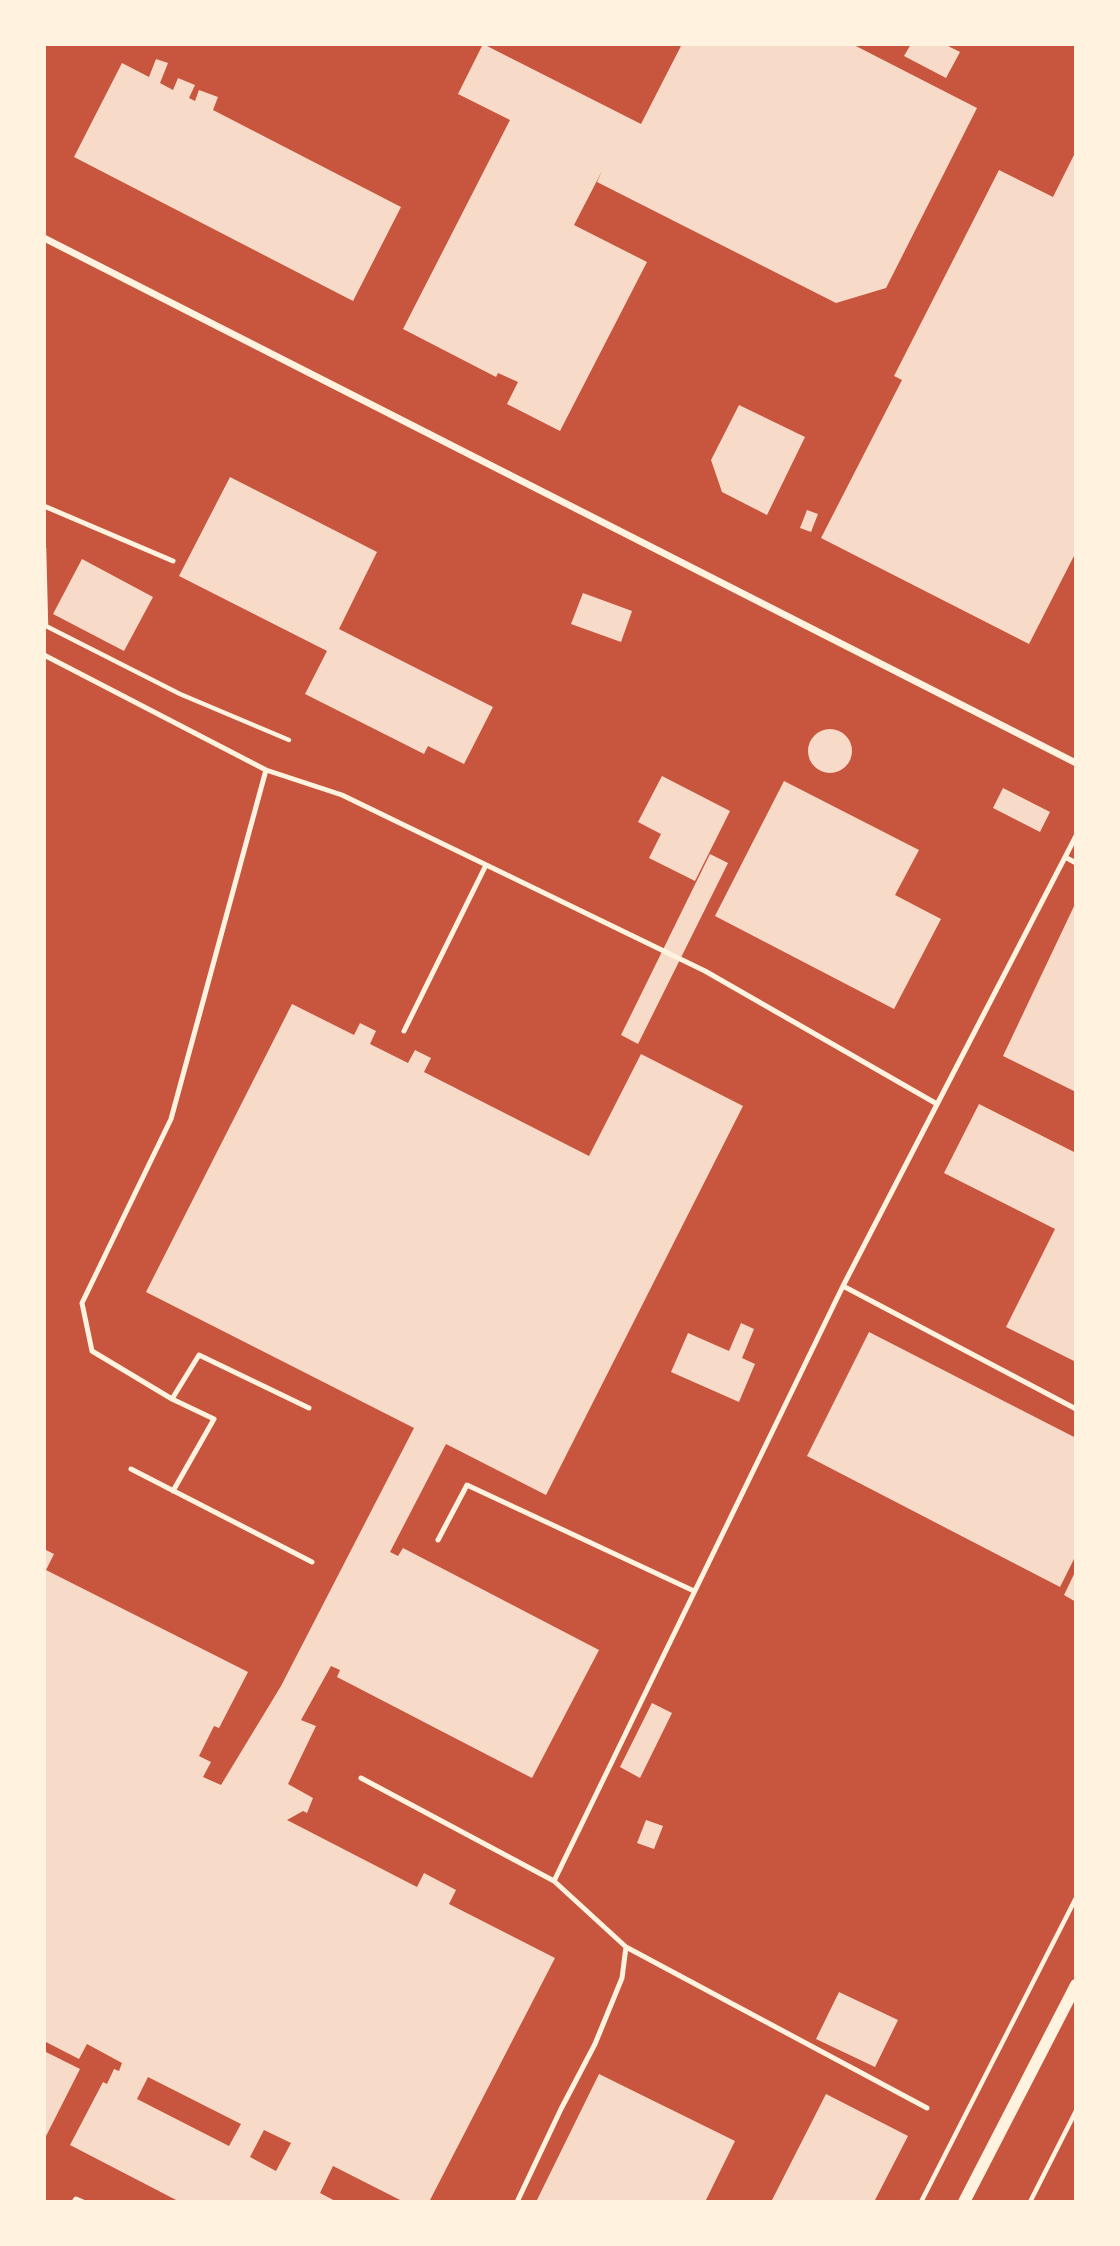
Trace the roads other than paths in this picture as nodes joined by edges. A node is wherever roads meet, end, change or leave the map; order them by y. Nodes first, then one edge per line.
1 (44, 238) edge
2 (44, 506) edge
3 (173, 561) dead end
4 (44, 656) edge
5 (1076, 764) edge
6 (266, 770) junction
7 (1076, 835) edge
8 (1065, 856) junction
9 (1076, 863) edge
10 (486, 865) junction
11 (404, 1031) dead end
12 (937, 1104) junction
13 (843, 1286) junction
14 (172, 1399) junction
15 (309, 1408) dead end
16 (1076, 1409) edge
17 (131, 1469) dead end
18 (173, 1491) junction
19 (438, 1540) dead end
20 (312, 1562) dead end
21 (694, 1591) junction
22 (361, 1778) dead end
23 (554, 1881) junction
24 (626, 1947) junction
25 (1076, 1985) edge
26 (927, 2109) dead end
27 (74, 2202) edge
28 (83, 2202) edge
29 (517, 2202) edge
30 (964, 2202) edge

1 - 5 street
2 - 3 lane
4 - 6 lane
6 - 10 lane
6 - 14 lane
7 - 8 lane
8 - 9 lane
8 - 12 lane
10 - 11 lane
10 - 12 lane
12 - 13 lane
13 - 16 lane
13 - 21 lane
14 - 15 lane
14 - 18 lane
17 - 18 lane
18 - 20 lane
19 - 21 lane
21 - 23 lane
22 - 23 lane
23 - 24 lane
24 - 26 lane
24 - 29 lane
25 - 30 street
27 - 28 lane

